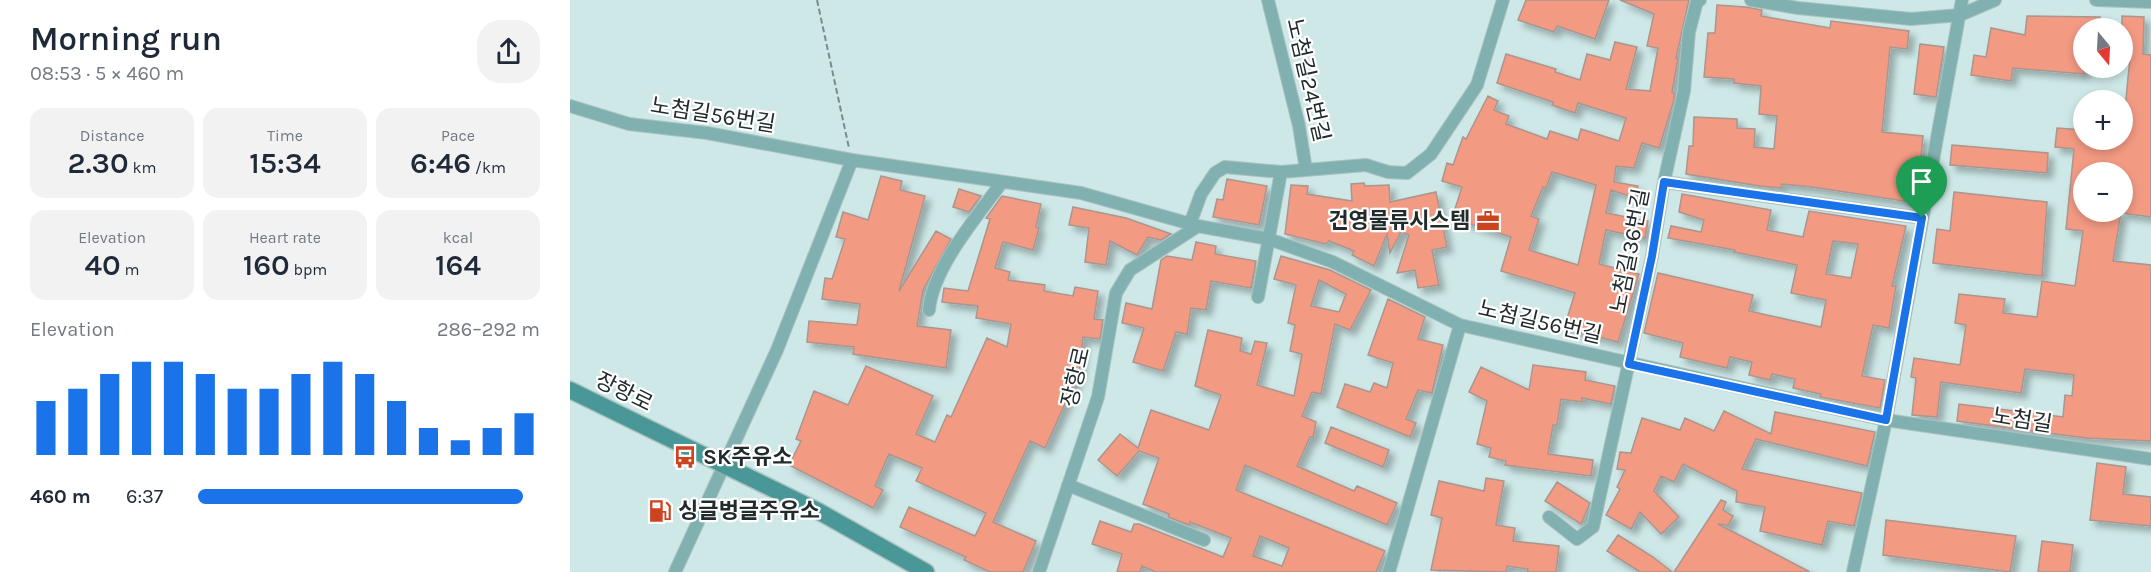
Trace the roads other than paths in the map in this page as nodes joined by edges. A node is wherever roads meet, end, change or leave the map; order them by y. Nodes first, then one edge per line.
1 (1268, 0) edge
2 (1503, 0) edge
3 (1700, 0) edge
4 (1751, 0) edge
5 (1962, 0) edge
6 (1995, 0) edge
7 (2096, 0) edge
8 (2151, 2) edge
9 (1960, 15) junction
10 (570, 106) edge
11 (852, 160) junction
12 (1306, 170) junction
13 (1281, 172) junction
14 (1002, 182) junction
15 (1664, 182) junction
16 (1922, 218) junction
17 (1194, 225) junction
18 (1269, 239) junction
19 (1258, 297) dead end
20 (929, 310) dead end
21 (1460, 325) junction
22 (1629, 364) junction
23 (570, 390) edge
24 (1886, 420) junction
25 (2151, 459) edge
26 (725, 464) junction
27 (1068, 485) junction
28 (1549, 517) dead end
29 (1204, 540) dead end
30 (675, 572) edge
31 (926, 572) edge
32 (1039, 572) edge
33 (1389, 572) edge
34 (1853, 572) edge

1 - 12 street, 노첨길24번길
2 - 12 street, 노첨길24번길
3 - 15 street, 노첨길36번길
4 - 9 street
5 - 9 street
6 - 9 street
7 - 8 street
9 - 16 street
10 - 11 street, 노첨길56번길
11 - 14 street, 노첨길56번길
11 - 26 street
12 - 13 street, 노첨길24번길
13 - 17 street, 노첨길24번길
13 - 18 street
14 - 17 street, 노첨길56번길
14 - 20 street
15 - 16 street
15 - 22 street, 노첨길36번길
16 - 24 street
17 - 18 street, 노첨길56번길
17 - 27 street, 장항로
18 - 19 street
18 - 21 street, 노첨길56번길
21 - 22 street, 노첨길56번길
21 - 33 street
22 - 24 street, 노첨길56번길
22 - 28 street, 노첨길36번길
23 - 26 main road, 장항로
24 - 25 street, 노첨길
24 - 34 street
26 - 30 street
26 - 31 main road, 장항로
27 - 29 street
27 - 32 street, 장항로

